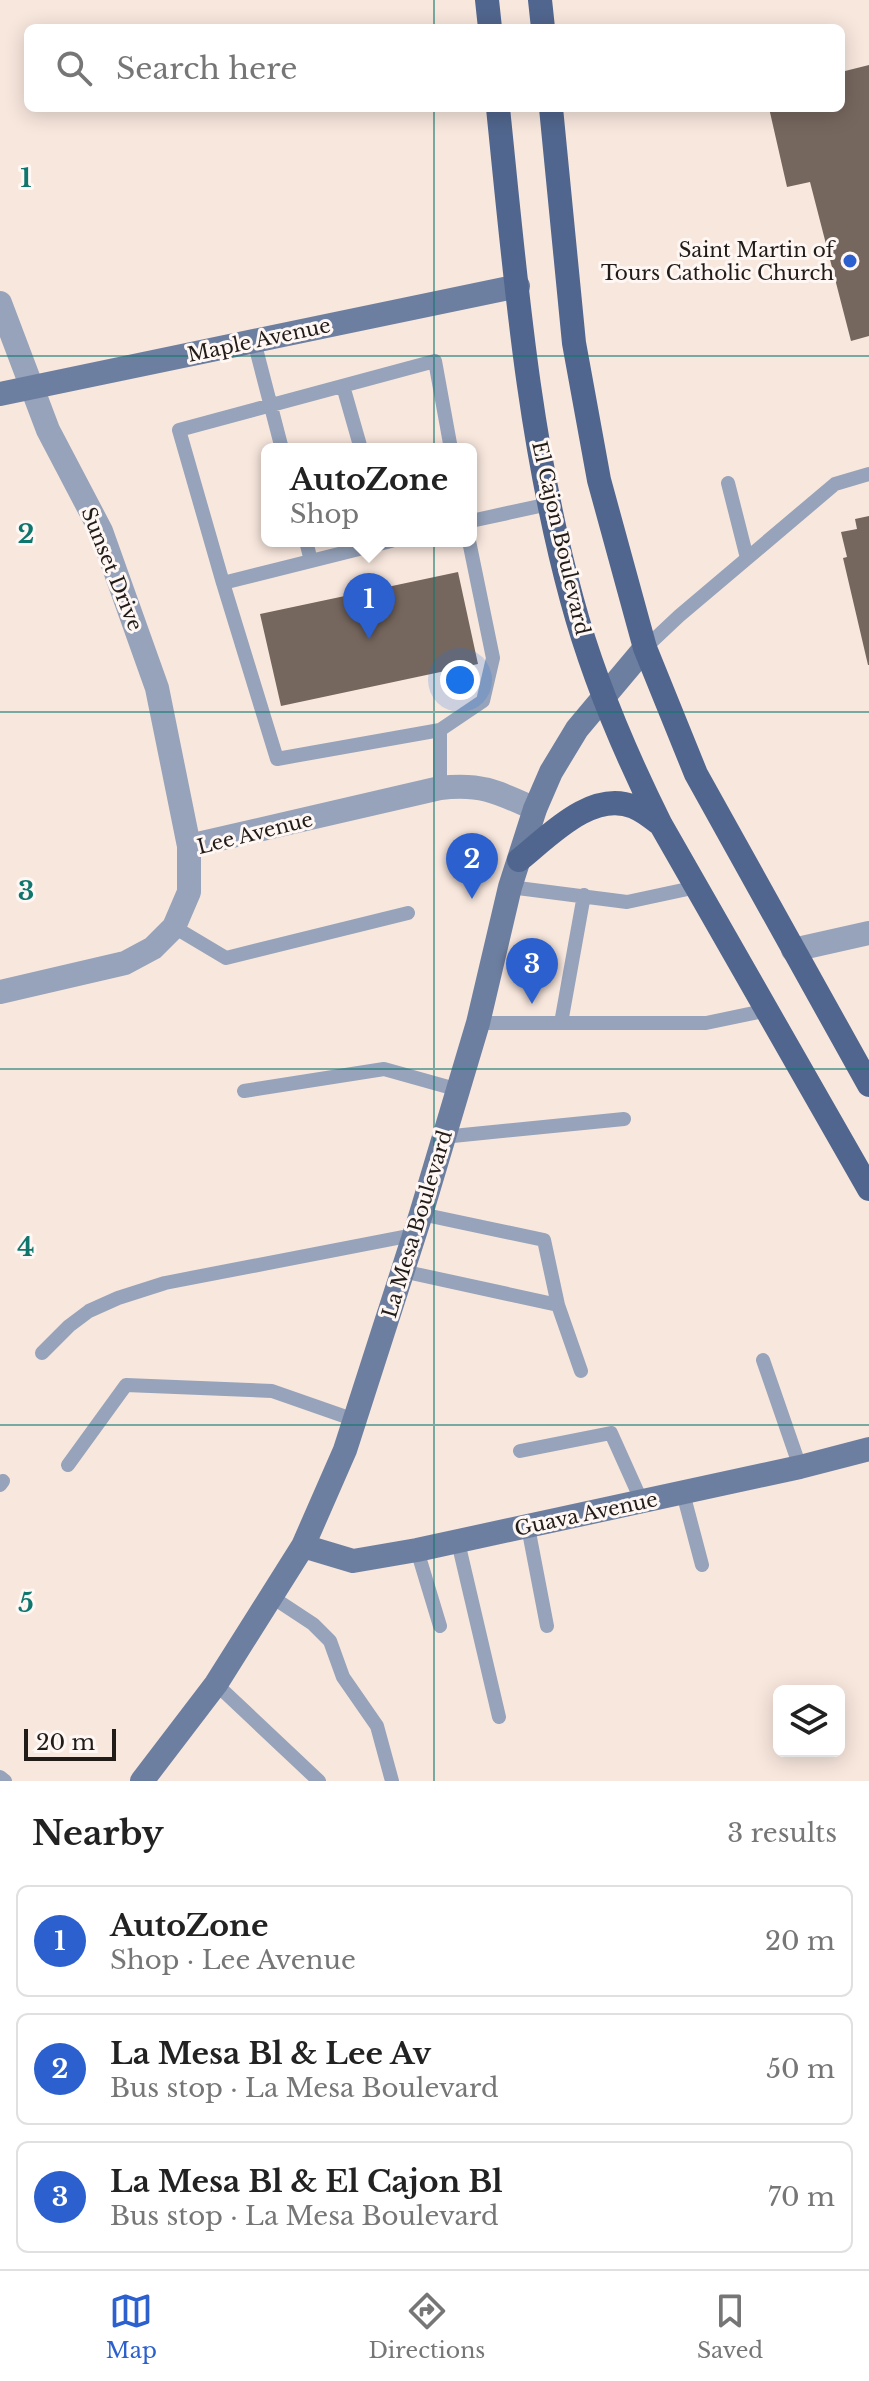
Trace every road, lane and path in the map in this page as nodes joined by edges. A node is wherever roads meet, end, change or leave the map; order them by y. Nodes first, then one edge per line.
1 (487, 0) edge
2 (540, 0) edge
3 (490, 24) edge
4 (543, 24) edge
5 (498, 112) edge
6 (551, 112) edge
7 (518, 286) junction
8 (0, 303) edge
9 (254, 341) junction
10 (343, 386) junction
11 (31, 388) junction
12 (0, 394) edge
13 (270, 405) junction
14 (280, 443) edge
15 (359, 443) edge
16 (450, 443) edge
17 (869, 474) edge
18 (728, 483) dead end
19 (549, 504) junction
20 (477, 520) edge
21 (308, 547) edge
22 (366, 547) edge
23 (470, 547) edge
24 (747, 558) junction
25 (311, 561) junction
26 (223, 583) junction
27 (645, 648) junction
28 (604, 696) junction
29 (440, 730) junction
30 (440, 788) junction
31 (535, 809) junction
32 (661, 825) junction
33 (189, 846) junction
34 (519, 860) junction
35 (510, 887) junction
36 (697, 887) junction
37 (584, 895) junction
38 (408, 913) dead end
39 (174, 927) junction
40 (869, 933) edge
41 (793, 950) junction
42 (0, 992) edge
43 (768, 1010) junction
44 (478, 1023) junction
45 (561, 1023) junction
46 (869, 1085) edge
47 (459, 1090) junction
48 (244, 1091) dead end
49 (624, 1119) dead end
50 (443, 1137) junction
51 (869, 1189) edge
52 (417, 1224) junction
53 (402, 1271) junction
54 (558, 1305) junction
55 (42, 1353) dead end
56 (763, 1360) dead end
57 (581, 1371) dead end
58 (355, 1420) junction
59 (869, 1449) edge
60 (520, 1451) dead end
61 (68, 1465) dead end
62 (800, 1467) junction
63 (683, 1493) junction
64 (642, 1502) junction
65 (528, 1527) junction
66 (458, 1542) junction
67 (303, 1546) junction
68 (417, 1550) junction
69 (702, 1565) dead end
70 (272, 1597) junction
71 (440, 1626) dead end
72 (547, 1626) dead end
73 (216, 1684) junction
74 (499, 1717) dead end
75 (0, 1777) edge
76 (5, 1781) edge
77 (142, 1781) edge
78 (319, 1781) edge
79 (392, 1781) edge

1 - 3 main road
2 - 4 main road
5 - 7 main road, El Cajon Boulevard
6 - 27 main road
7 - 9 main road, Maple Avenue
7 - 19 main road, El Cajon Boulevard
8 - 11 street, Sunset Drive
9 - 11 main road, Maple Avenue
9 - 13 lane
10 - 13 lane
10 - 15 lane
10 - 16 lane
11 - 12 main road, Maple Avenue
11 - 33 street, Sunset Drive
13 - 14 lane
13 - 26 lane
17 - 24 lane
18 - 24 lane
19 - 20 lane
19 - 28 main road, El Cajon Boulevard
21 - 25 lane
22 - 25 lane
23 - 29 lane
24 - 27 lane
25 - 26 lane
26 - 29 lane
27 - 28 main road, La Mesa Boulevard
27 - 41 main road
28 - 31 main road, La Mesa Boulevard
28 - 32 main road, El Cajon Boulevard
29 - 30 lane
30 - 31 street, Lee Avenue
30 - 33 street, Lee Avenue
31 - 34 main road, La Mesa Boulevard
32 - 34 main road
32 - 36 main road, El Cajon Boulevard
33 - 39 street, Lee Avenue
34 - 35 main road, La Mesa Boulevard
35 - 37 lane
35 - 44 main road, La Mesa Boulevard
36 - 37 lane
36 - 43 main road, El Cajon Boulevard
37 - 45 lane
38 - 39 lane
39 - 42 street, Lee Avenue
40 - 41 street
41 - 46 main road
43 - 45 lane
43 - 51 main road, El Cajon Boulevard
44 - 45 lane
44 - 47 main road, La Mesa Boulevard
47 - 48 lane
47 - 50 main road, La Mesa Boulevard
49 - 50 lane
50 - 52 main road, La Mesa Boulevard
52 - 53 main road, La Mesa Boulevard
52 - 54 lane
52 - 55 lane
53 - 54 lane
53 - 58 main road, La Mesa Boulevard
54 - 57 lane
56 - 62 lane
58 - 61 lane
58 - 67 main road, La Mesa Boulevard
59 - 62 main road, Guava Avenue
60 - 64 lane
62 - 63 main road, Guava Avenue
63 - 64 main road, Guava Avenue
63 - 69 lane
64 - 65 main road, Guava Avenue
65 - 66 main road, Guava Avenue
65 - 72 lane
66 - 68 main road, Guava Avenue
66 - 74 lane
67 - 68 main road, Guava Avenue
67 - 70 main road, La Mesa Boulevard
68 - 71 lane
70 - 73 main road, La Mesa Boulevard
70 - 79 lane
73 - 77 main road, La Mesa Boulevard
73 - 78 lane
75 - 76 lane

